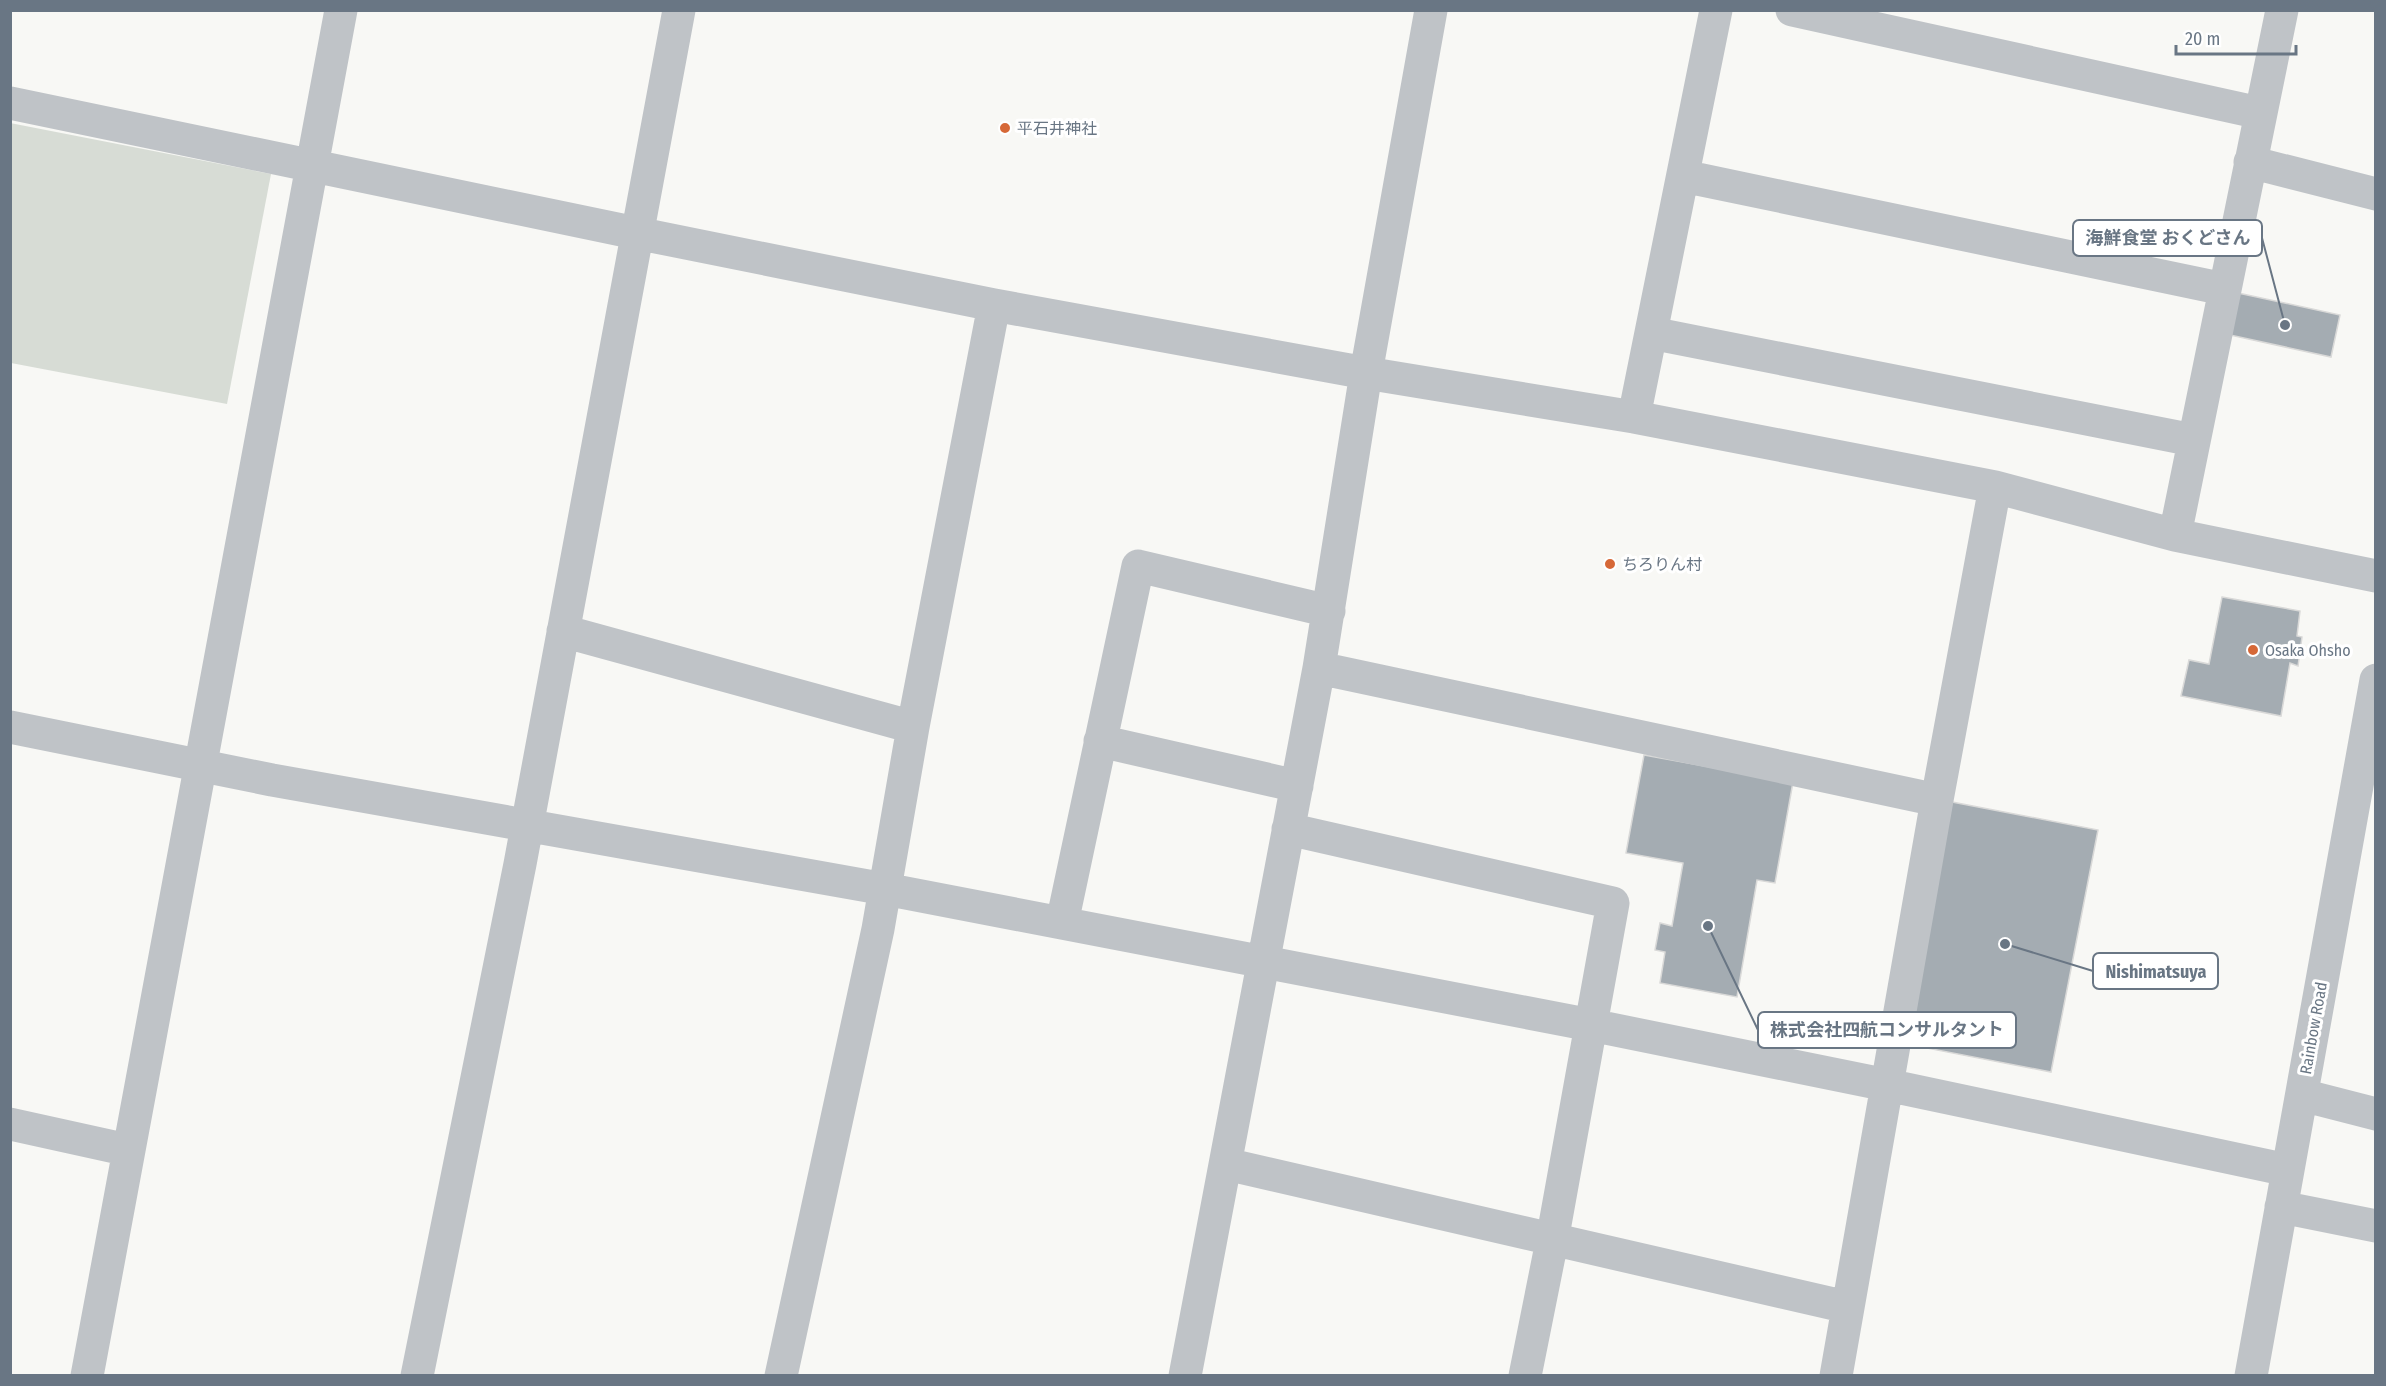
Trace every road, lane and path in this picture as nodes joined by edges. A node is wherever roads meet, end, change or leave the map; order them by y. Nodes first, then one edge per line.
1 (341, 10) edge
2 (679, 10) edge
3 (1431, 10) edge
4 (1716, 10) edge
5 (1792, 10) edge
6 (2282, 10) edge
7 (10, 103) edge
8 (2260, 113) junction
9 (2250, 162) junction
10 (312, 165) junction
11 (1683, 176) junction
12 (2376, 194) edge
13 (636, 233) junction
14 (2224, 289) junction
15 (994, 305) junction
16 (1651, 333) junction
17 (1366, 373) junction
18 (1634, 417) junction
19 (2193, 440) junction
20 (1995, 487) junction
21 (2175, 535) junction
22 (2376, 576) edge
23 (1329, 611) junction
24 (563, 631) junction
25 (1319, 668) junction
26 (2376, 680) edge
27 (10, 727) edge
28 (913, 727) junction
29 (1100, 741) junction
30 (201, 766) junction
31 (1297, 786) junction
32 (1937, 800) junction
33 (527, 825) junction
34 (1288, 830) junction
35 (885, 889) junction
36 (1062, 923) junction
37 (1262, 963) junction
38 (1591, 1025) junction
39 (1887, 1085) junction
40 (2302, 1095) junction
41 (2376, 1114) edge
42 (10, 1124) edge
43 (128, 1150) junction
44 (1226, 1164) junction
45 (2288, 1170) junction
46 (2281, 1207) junction
47 (2376, 1226) edge
48 (1552, 1240) junction
49 (1847, 1307) junction
50 (87, 1376) edge
51 (417, 1376) edge
52 (781, 1376) edge
53 (1185, 1376) edge
54 (1525, 1376) edge
55 (1836, 1376) edge
56 (2251, 1376) edge

1 - 10 street
2 - 13 street
3 - 17 street
4 - 11 street
5 - 8 street
6 - 8 street
7 - 10 street
8 - 9 street
9 - 12 street
9 - 14 street
10 - 13 street
10 - 30 street
11 - 14 street
11 - 16 street
13 - 15 street
13 - 24 street
14 - 19 street
15 - 17 street
15 - 28 street
16 - 18 street
16 - 19 street
17 - 18 street
17 - 23 street
18 - 20 street
19 - 21 street
20 - 21 street
20 - 32 street
21 - 22 street
23 - 25 street
23 - 29 street
24 - 28 street
24 - 33 street
25 - 31 street
25 - 32 street
26 - 40 street, Rainbow Road
27 - 30 street
28 - 35 street
29 - 31 street
29 - 36 street
30 - 33 street
30 - 43 street
31 - 34 street
32 - 39 street
33 - 35 street
33 - 51 street
34 - 37 street
34 - 38 street
35 - 36 street
35 - 52 street
36 - 37 street
37 - 38 street
37 - 44 street
38 - 39 street
38 - 48 street
39 - 45 street
39 - 49 street
40 - 41 street
40 - 45 street, Rainbow Road
42 - 43 street
43 - 50 street
44 - 48 street
44 - 53 street
45 - 46 street, Rainbow Road
46 - 47 street
46 - 56 street, Rainbow Road
48 - 49 street
48 - 54 street
49 - 55 street

